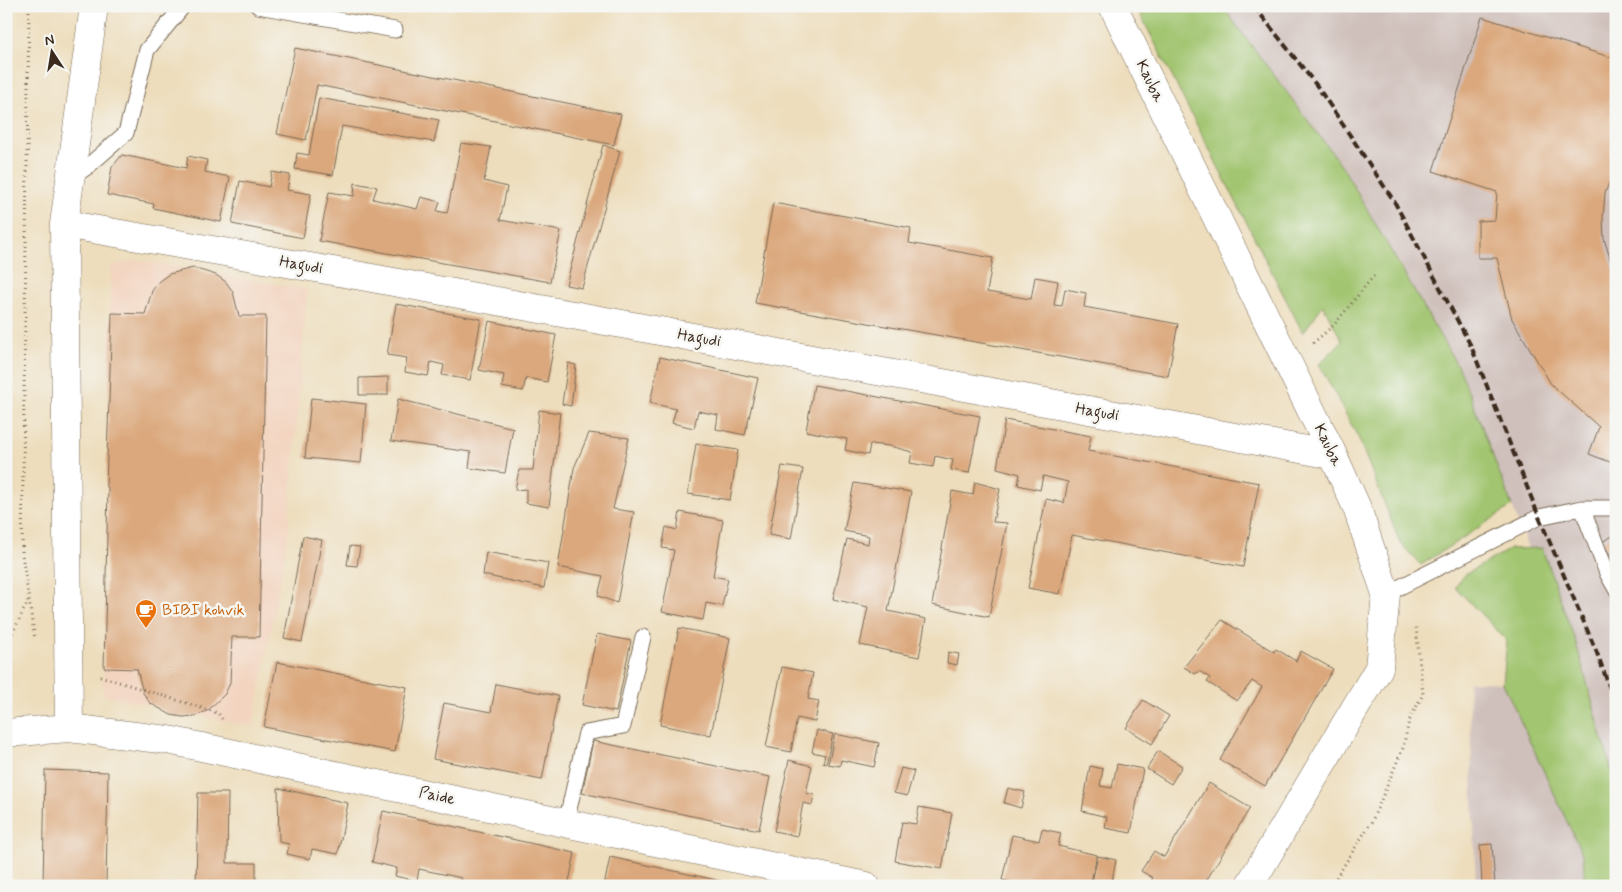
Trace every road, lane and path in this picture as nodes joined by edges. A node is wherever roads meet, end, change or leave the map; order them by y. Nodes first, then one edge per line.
1 (29, 6) edge
2 (94, 6) edge
3 (184, 6) edge
4 (258, 6) edge
5 (1113, 6) edge
6 (395, 30) dead end
7 (71, 178) junction
8 (64, 224) junction
9 (1376, 273) dead end
10 (1288, 365) junction
11 (1333, 455) junction
12 (1582, 508) junction
13 (1616, 508) edge
14 (1616, 589) edge
15 (1386, 594) junction
16 (1414, 621) dead end
17 (643, 637) dead end
18 (6, 647) edge
19 (98, 671) dead end
20 (69, 728) junction
21 (6, 733) edge
22 (244, 756) junction
23 (566, 823) junction
24 (866, 886) edge
25 (1249, 886) edge
26 (1330, 886) edge

1 - 18 path
2 - 7 street
3 - 7 lane
4 - 6 lane
5 - 10 street, Kauba
7 - 8 street
8 - 11 street, Hagudi
8 - 20 street
9 - 10 path
10 - 11 street, Kauba
11 - 15 street, Kauba
12 - 13 lane
12 - 14 lane
12 - 15 lane
15 - 25 street, Kauba
16 - 26 path
17 - 23 lane
19 - 22 path
20 - 21 street, Paide
20 - 22 street, Paide
22 - 23 street, Paide
23 - 24 street, Paide

